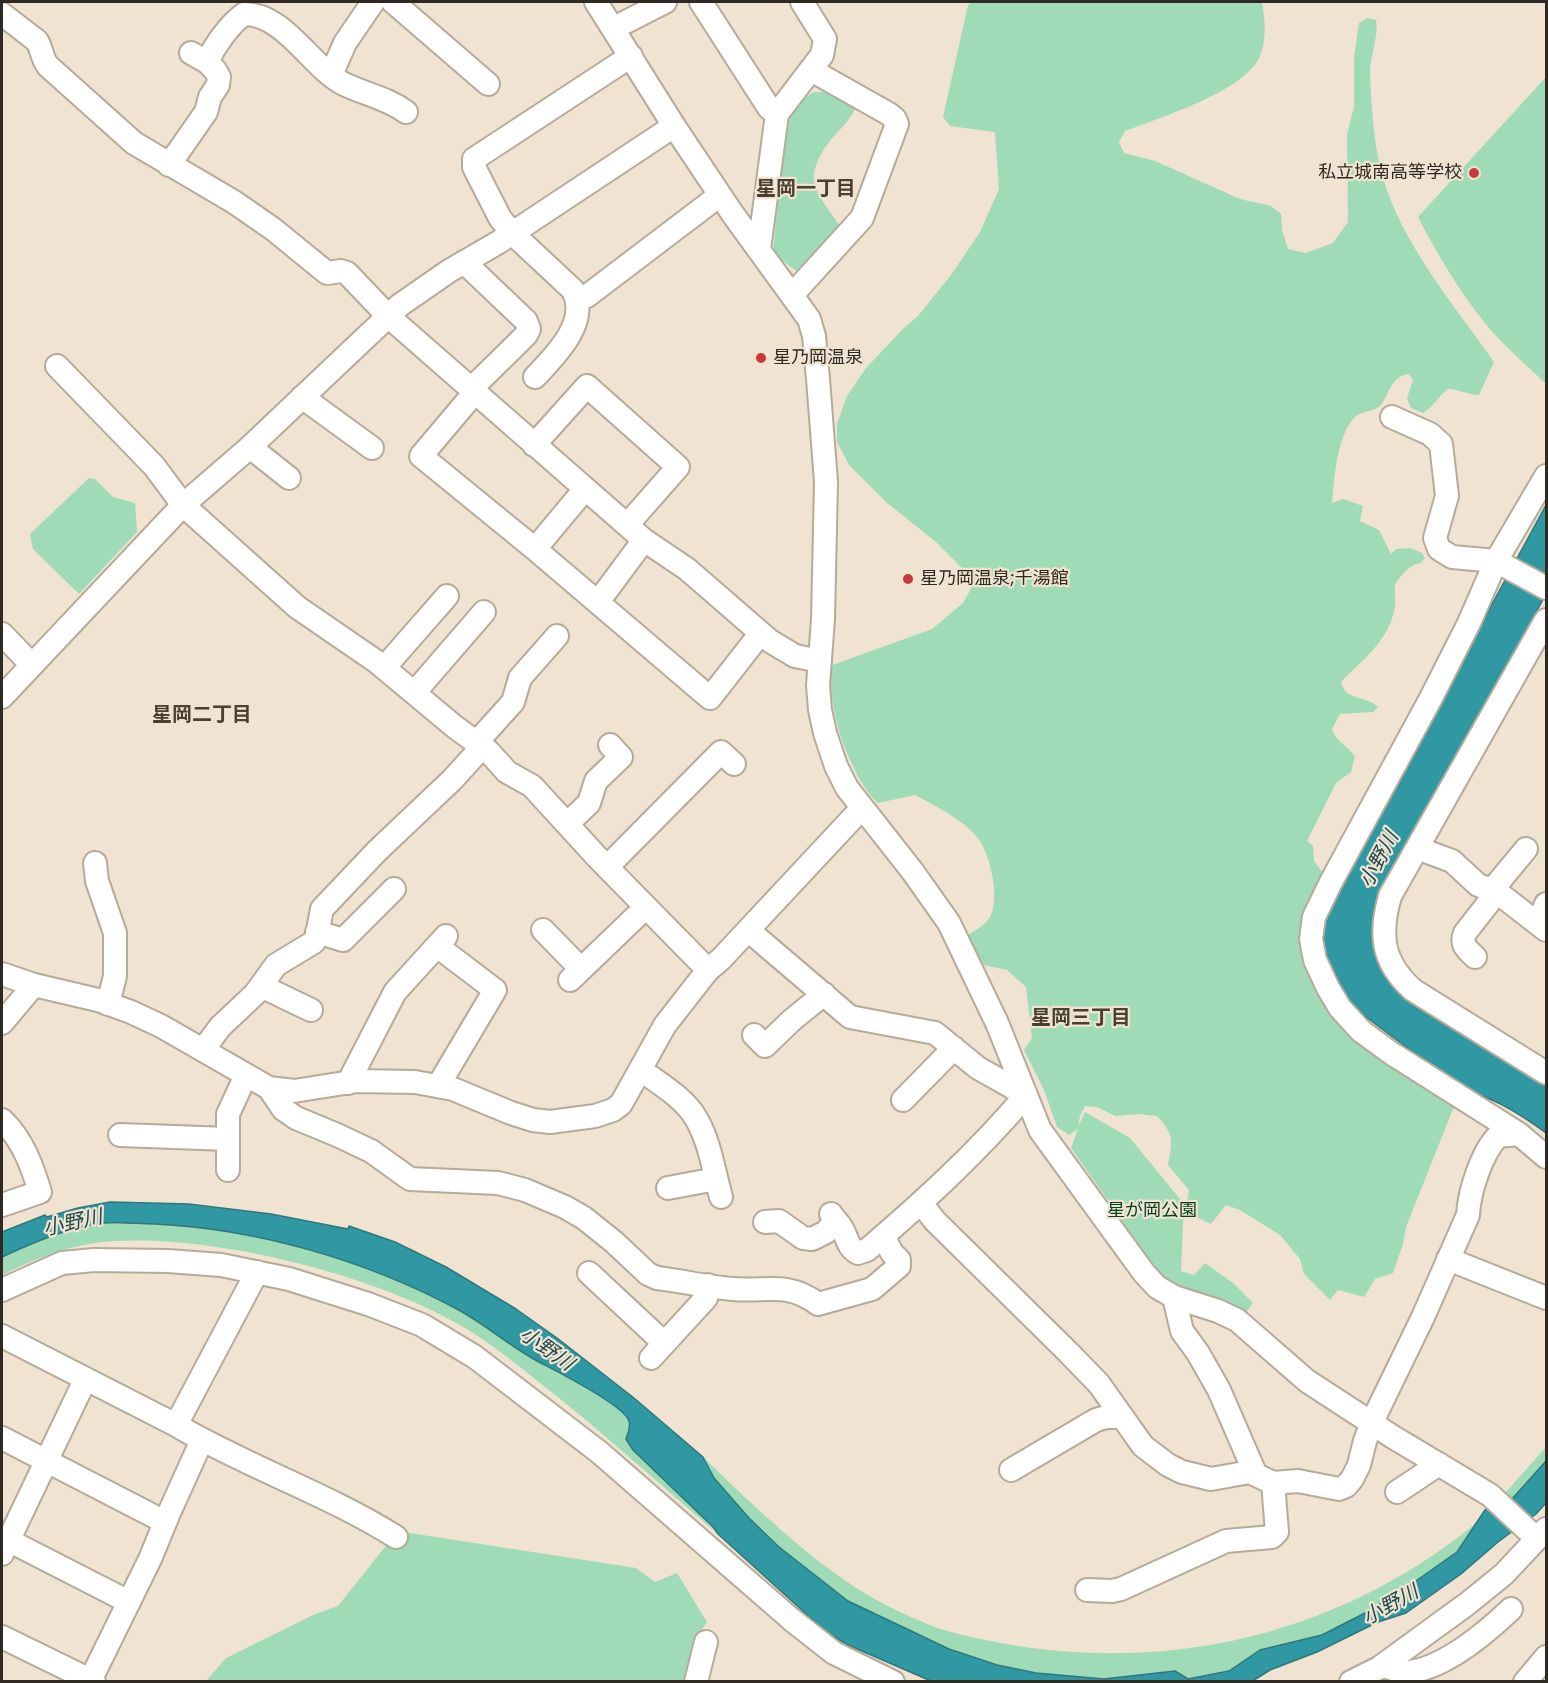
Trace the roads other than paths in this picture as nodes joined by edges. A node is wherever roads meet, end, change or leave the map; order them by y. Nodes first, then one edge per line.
1 (373, 2) edge
2 (393, 2) edge
3 (596, 2) edge
4 (666, 2) edge
5 (701, 2) edge
6 (802, 2) edge
7 (239, 8) edge
8 (2, 14) edge
9 (614, 28) junction
10 (631, 56) junction
11 (811, 70) junction
12 (331, 75) junction
13 (488, 84) dead end
14 (406, 112) dead end
15 (777, 114) junction
16 (674, 126) junction
17 (169, 165) junction
18 (720, 195) junction
19 (512, 233) junction
20 (759, 249) junction
21 (464, 262) junction
22 (792, 295) junction
23 (578, 299) junction
24 (388, 316) junction
25 (57, 366) dead end
26 (535, 377) dead end
27 (473, 391) junction
28 (302, 397) junction
29 (1392, 417) dead end
30 (534, 445) junction
31 (250, 447) junction
32 (372, 448) dead end
33 (1546, 476) edge
34 (289, 478) dead end
35 (585, 489) junction
36 (183, 505) junction
37 (636, 533) junction
38 (535, 549) junction
39 (1500, 563) junction
40 (1546, 588) edge
41 (447, 596) dead end
42 (598, 602) junction
43 (486, 614) dead end
44 (1546, 620) edge
45 (2, 634) edge
46 (760, 634) junction
47 (557, 636) dead end
48 (820, 661) junction
49 (32, 665) junction
50 (384, 668) junction
51 (414, 693) junction
52 (2, 697) edge
53 (479, 745) junction
54 (610, 745) dead end
55 (734, 764) dead end
56 (862, 808) junction
57 (567, 824) junction
58 (1417, 848) junction
59 (1526, 849) dead end
60 (95, 863) dead end
61 (607, 867) junction
62 (354, 876) junction
63 (1495, 891) junction
64 (646, 907) junction
65 (1544, 919) edge
66 (748, 930) junction
67 (543, 931) dead end
68 (318, 932) junction
69 (1475, 957) dead end
70 (708, 970) junction
71 (2, 974) edge
72 (34, 985) junction
73 (261, 986) junction
74 (824, 994) junction
75 (108, 1004) junction
76 (311, 1010) dead end
77 (2, 1023) edge
78 (754, 1035) dead end
79 (954, 1048) junction
80 (203, 1050) junction
81 (641, 1070) junction
82 (1546, 1073) edge
83 (246, 1075) junction
84 (348, 1083) junction
85 (438, 1086) junction
86 (269, 1088) junction
87 (1026, 1095) junction
88 (903, 1100) dead end
89 (2, 1120) edge
90 (1520, 1134) junction
91 (120, 1135) dead end
92 (228, 1139) junction
93 (1546, 1157) edge
94 (228, 1170) dead end
95 (673, 1183) dead end
96 (921, 1203) junction
97 (2, 1205) edge
98 (776, 1218) dead end
99 (883, 1236) junction
100 (1448, 1259) junction
101 (256, 1272) junction
102 (594, 1283) dead end
103 (708, 1285) junction
104 (2, 1290) edge
105 (1174, 1297) junction
106 (1546, 1298) edge
107 (2, 1336) edge
108 (85, 1380) junction
109 (1121, 1417) junction
110 (1372, 1422) junction
111 (176, 1425) junction
112 (2, 1438) edge
113 (202, 1440) junction
114 (46, 1461) junction
115 (1439, 1464) junction
116 (1011, 1470) dead end
117 (1264, 1478) junction
118 (1397, 1492) dead end
119 (165, 1522) junction
120 (1538, 1534) edge
121 (396, 1537) dead end
122 (4, 1544) edge
123 (1087, 1590) dead end
124 (129, 1602) junction
125 (1511, 1610) dead end
126 (2, 1637) edge
127 (706, 1642) dead end
128 (1546, 1657) edge
129 (1383, 1665) junction
130 (92, 1680) edge
131 (696, 1682) edge
132 (893, 1682) edge
133 (1351, 1682) edge
134 (1525, 1682) edge

1 - 12 street
2 - 13 street
3 - 9 street
4 - 9 street
5 - 15 street
6 - 11 street
7 - 12 street
7 - 17 street
8 - 17 street
9 - 10 street
10 - 16 street
10 - 19 street
11 - 15 street
11 - 22 street
12 - 14 street
15 - 20 street
16 - 18 street
16 - 19 street
17 - 24 street
18 - 20 street
18 - 23 street
19 - 21 street
19 - 23 street
20 - 22 street
21 - 24 street
21 - 27 street
22 - 48 street
23 - 26 street
24 - 27 street
24 - 28 street
25 - 36 street
27 - 30 street
27 - 38 street
28 - 31 street
28 - 32 street
29 - 39 street
30 - 35 street
30 - 37 street
31 - 34 street
31 - 36 street
33 - 39 street
35 - 37 street
35 - 38 street
36 - 49 street
36 - 50 street
37 - 42 street
37 - 46 street
38 - 42 street
39 - 40 street
39 - 90 street
41 - 50 street
42 - 46 street
43 - 51 street
44 - 58 street
45 - 49 street
46 - 48 street
47 - 53 street
48 - 56 street
49 - 52 street
50 - 51 street
51 - 53 street
53 - 57 street
53 - 62 street
54 - 57 street
55 - 61 street
56 - 66 street
56 - 87 street
57 - 61 street
58 - 63 street
58 - 82 street
59 - 63 street
60 - 75 street
61 - 64 street
62 - 68 street
62 - 68 street
63 - 65 street
63 - 69 street
64 - 67 street
64 - 70 street
66 - 70 street
66 - 74 street
68 - 73 street
70 - 81 street
71 - 72 street
72 - 75 street
72 - 77 street
73 - 76 street
73 - 80 street
74 - 78 street
74 - 79 street
75 - 80 street
79 - 87 street
79 - 88 street
80 - 83 street
81 - 85 street
81 - 95 street
83 - 86 street
83 - 92 street
84 - 85 street
84 - 85 street
84 - 86 street
86 - 103 street
87 - 96 street
87 - 105 street
89 - 97 street
90 - 93 street
90 - 100 street
91 - 92 street
92 - 94 street
96 - 99 street
96 - 109 street
98 - 99 street
99 - 103 street
100 - 106 street
100 - 110 street
101 - 104 street
101 - 111 street
101 - 132 street
102 - 103 street
105 - 110 street
105 - 117 street
107 - 108 street
108 - 111 street
108 - 114 street
109 - 116 street
109 - 117 street
110 - 115 street
110 - 117 street
111 - 113 street
112 - 114 street
113 - 119 street
113 - 121 street
114 - 119 street
114 - 122 street
115 - 118 street
115 - 120 street
117 - 123 street
119 - 124 street
120 - 129 street
122 - 124 street
124 - 130 street
125 - 129 street
126 - 130 street
127 - 131 street
128 - 134 street
129 - 133 street

